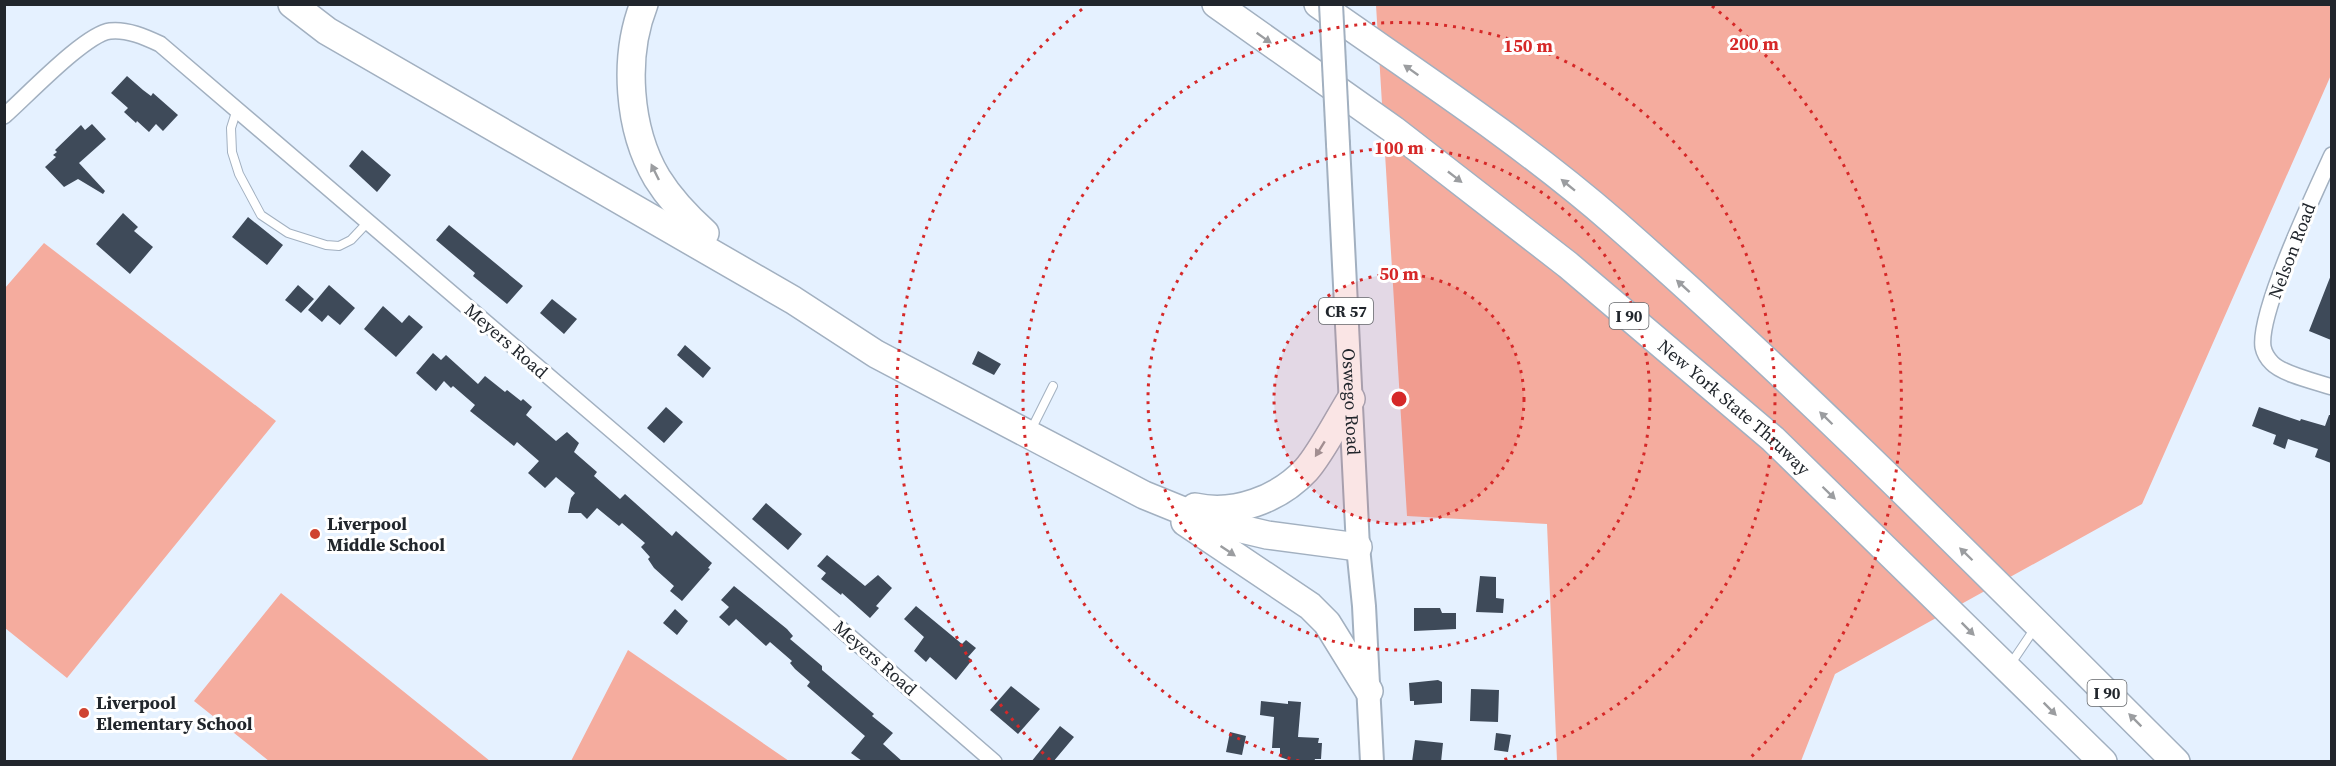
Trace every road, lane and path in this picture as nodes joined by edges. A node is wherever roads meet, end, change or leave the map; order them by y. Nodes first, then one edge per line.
1 (292, 4) edge
2 (313, 4) edge
3 (644, 4) edge
4 (1216, 4) edge
5 (1318, 4) edge
6 (1331, 4) edge
7 (237, 109) junction
8 (4, 116) edge
9 (2331, 155) edge
10 (368, 222) junction
11 (705, 233) junction
12 (1053, 386) dead end
13 (2331, 387) edge
14 (1351, 399) junction
15 (971, 405) junction
16 (1028, 435) junction
17 (1144, 495) junction
18 (1358, 547) junction
19 (2038, 624) junction
20 (2008, 668) junction
21 (1369, 691) junction
22 (994, 762) edge
23 (1372, 762) edge
24 (2103, 762) edge
25 (2176, 762) edge

1 - 15 highway
2 - 11 highway
11 -> 3 highway
4 -> 20 highway, New York State Thruway / I 90
19 -> 5 highway, I 90
6 - 14 main road, Oswego Road / CR 57, bridge
7 - 8 street, Meyers Road
7 - 10 street, Meyers Road
7 - 10 lane
9 - 13 street, Nelson Road
10 - 22 street, Meyers Road
11 - 15 highway
12 - 16 lane
14 -> 17 highway
14 - 18 main road, Oswego Road / CR 57
15 - 16 highway
16 - 17 highway
17 - 18 highway
17 -> 21 highway
18 - 21 main road, Oswego Road / CR 57
19 - 20 lane
25 -> 19 highway, I 90
20 -> 24 highway, New York State Thruway / I 90
21 - 23 main road, CR 57

